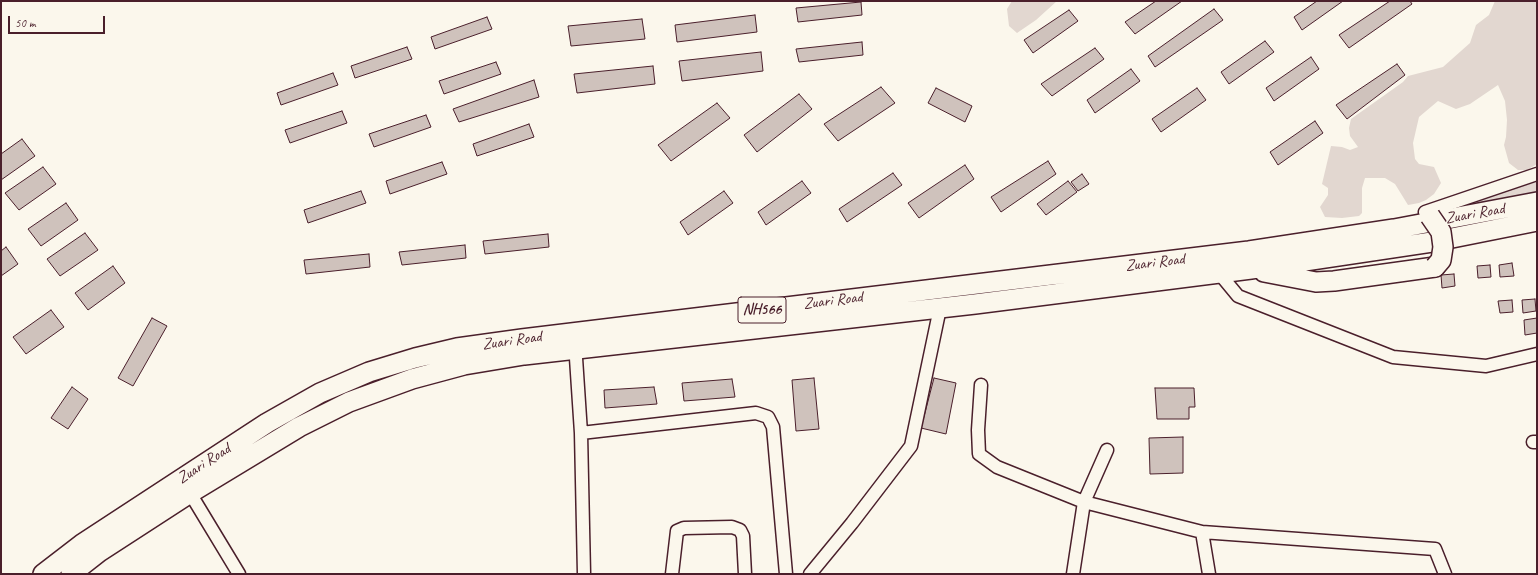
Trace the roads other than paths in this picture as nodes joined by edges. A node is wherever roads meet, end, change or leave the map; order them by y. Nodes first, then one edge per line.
1 (1537, 174) edge
2 (1537, 202) edge
3 (1428, 214) junction
4 (1537, 221) edge
5 (1249, 251) junction
6 (1251, 270) junction
7 (1219, 274) junction
8 (940, 308) junction
9 (575, 341) junction
10 (1537, 354) edge
11 (981, 385) dead end
12 (581, 433) junction
13 (1107, 450) dead end
14 (190, 493) junction
15 (1084, 502) junction
16 (1202, 532) junction
17 (43, 574) edge
18 (71, 574) edge
19 (240, 574) edge
20 (584, 574) edge
21 (672, 574) edge
22 (745, 574) edge
23 (786, 574) edge
24 (810, 574) edge
25 (1073, 574) edge
26 (1209, 574) edge
27 (1445, 574) edge

1 - 3 street
2 - 5 highway, Zuari Road / NH566
3 - 5 highway
3 - 6 highway, bridge
4 - 6 highway, Zuari Road / NH566
5 - 9 highway, Zuari Road / NH566
6 - 7 highway, Zuari Road / NH566
7 - 8 highway, Zuari Road / NH566
7 - 10 street
8 - 9 highway, Zuari Road / NH566
8 - 24 street
9 - 12 street
9 - 14 highway, Zuari Road / NH566
9 - 17 highway, Zuari Road / NH566
11 - 15 street
12 - 20 street
12 - 23 street
13 - 15 street
14 - 18 highway, Zuari Road / NH566
14 - 19 street
15 - 16 street
15 - 25 street
16 - 26 street
16 - 27 street
21 - 22 street

